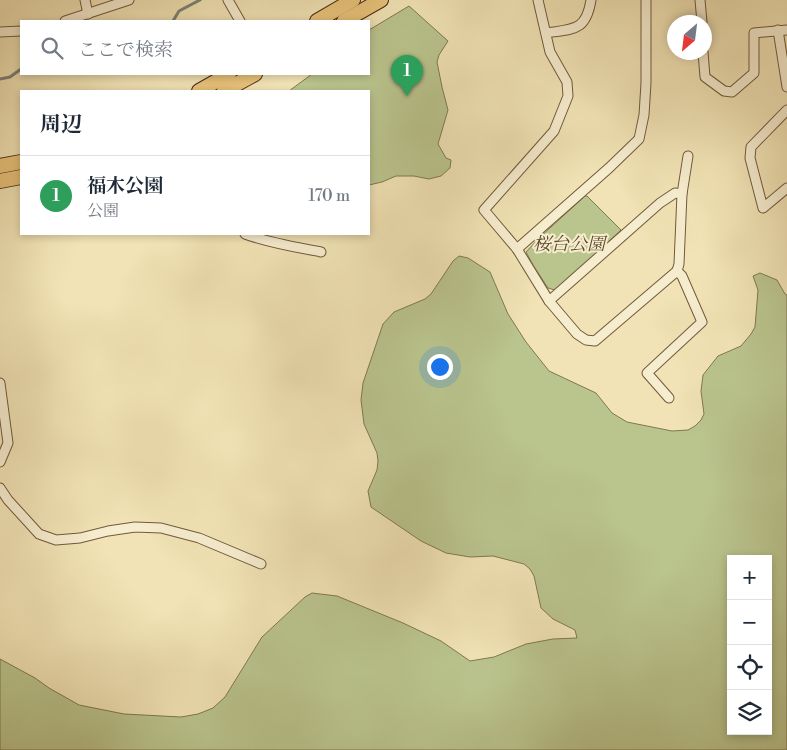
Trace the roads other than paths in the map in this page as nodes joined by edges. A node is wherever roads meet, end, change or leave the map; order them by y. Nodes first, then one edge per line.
1 (85, 0) edge
2 (129, 0) edge
3 (228, 0) edge
4 (353, 0) edge
5 (381, 0) edge
6 (538, 0) edge
7 (592, 0) edge
8 (646, 0) edge
9 (700, 0) edge
10 (88, 14) junction
11 (701, 15) edge
12 (68, 20) edge
13 (239, 20) edge
14 (319, 20) edge
15 (346, 20) edge
16 (782, 30) edge
17 (20, 31) edge
18 (0, 32) edge
19 (546, 33) junction
20 (704, 60) edge
21 (227, 75) edge
22 (252, 75) edge
23 (787, 87) edge
24 (201, 90) edge
25 (226, 90) edge
26 (787, 110) edge
27 (688, 156) dead end
28 (20, 162) edge
29 (0, 166) edge
30 (20, 177) edge
31 (0, 181) edge
32 (787, 188) edge
33 (682, 194) junction
34 (248, 235) edge
35 (517, 248) junction
36 (321, 252) dead end
37 (677, 271) junction
38 (549, 301) junction
39 (0, 383) edge
40 (669, 398) dead end
41 (0, 462) edge
42 (0, 488) edge
43 (262, 564) dead end

1 - 10 street
2 - 10 street
3 - 13 street
4 - 14 main road
5 - 15 main road
6 - 19 street
7 - 19 street
8 - 35 street
9 - 11 street
10 - 12 street
16 - 20 street
16 - 23 street
17 - 18 street
19 - 35 street
21 - 24 main road
22 - 25 main road
26 - 32 street
27 - 33 street
28 - 29 main road
30 - 31 main road
33 - 37 street
33 - 38 street
34 - 36 street
35 - 38 street
37 - 38 street
37 - 40 street
39 - 41 street
42 - 43 street

